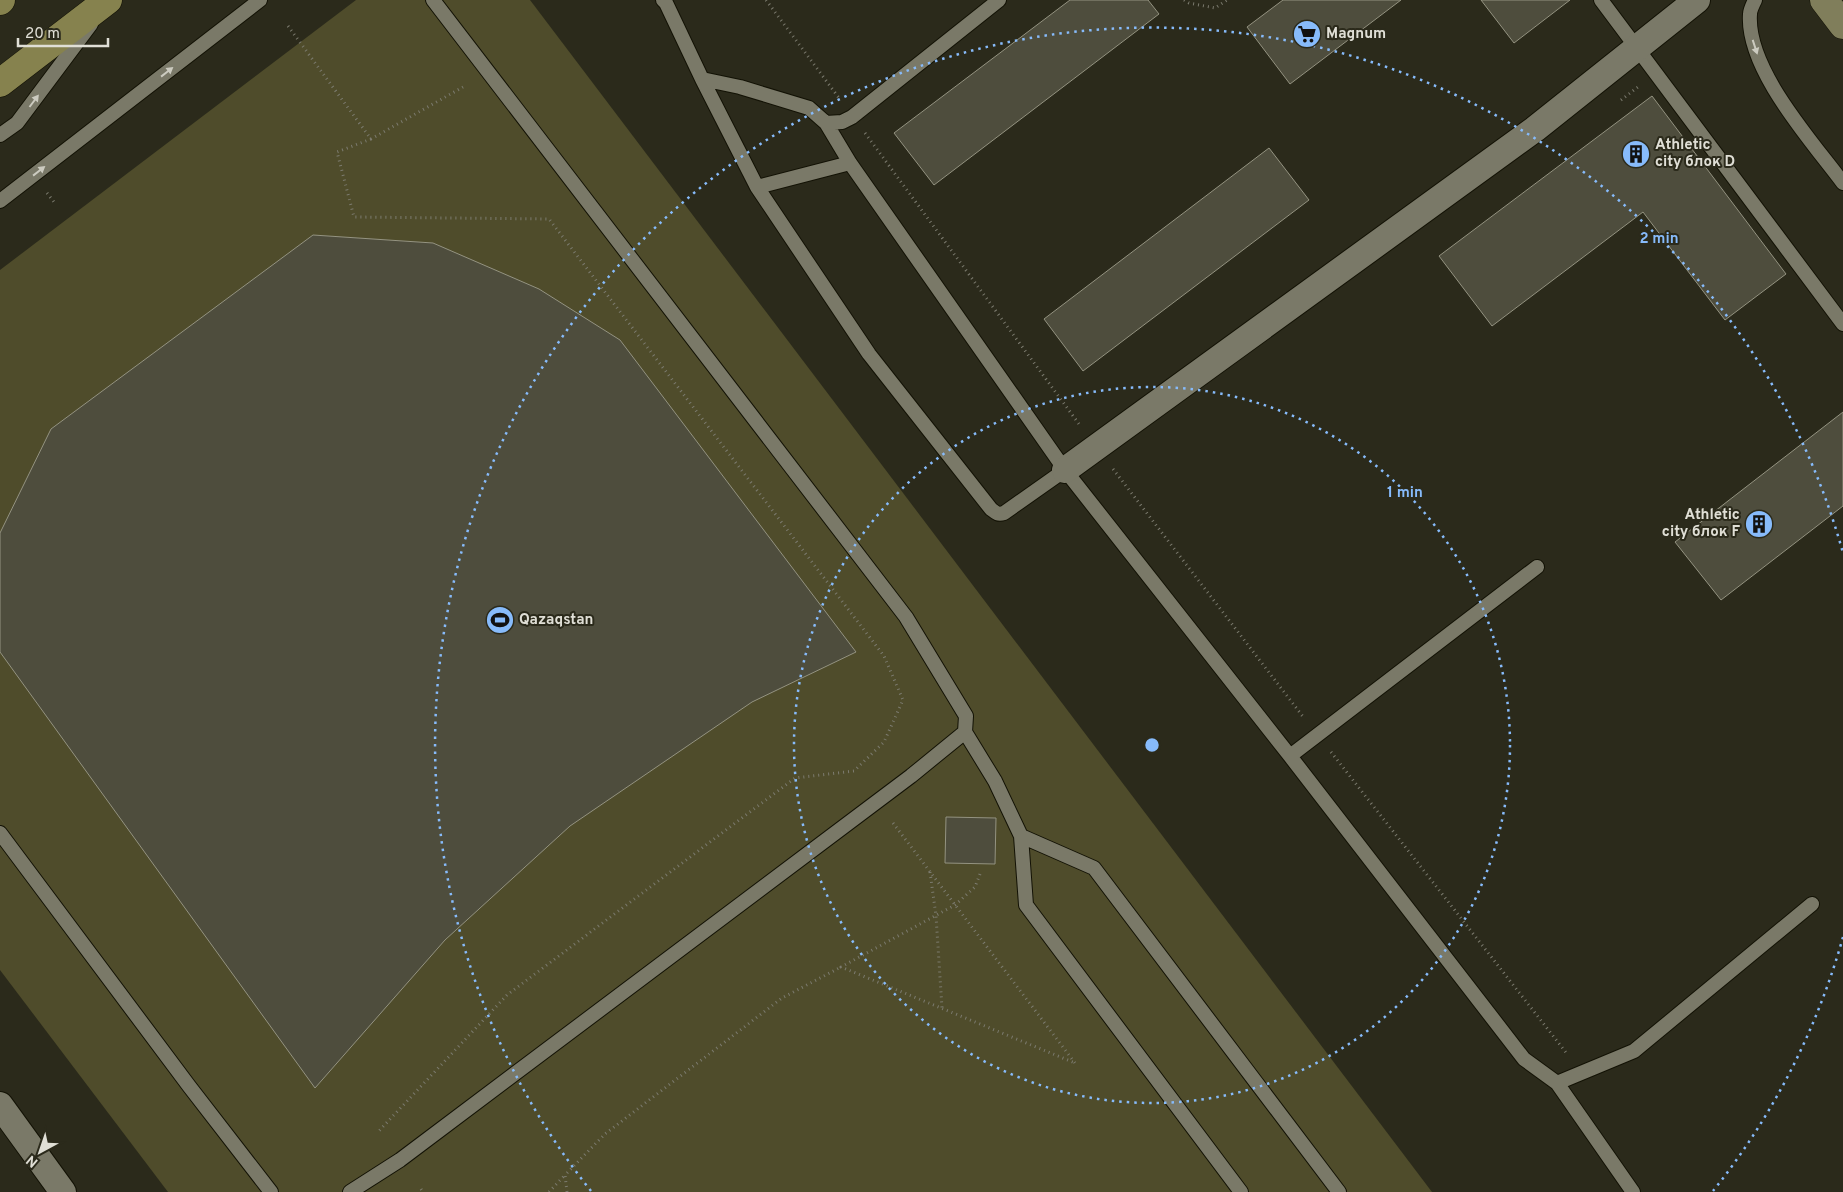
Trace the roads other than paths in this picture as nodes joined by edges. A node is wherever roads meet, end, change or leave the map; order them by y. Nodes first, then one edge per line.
1 (109, 0) edge
2 (260, 0) edge
3 (433, 0) edge
4 (663, 0) edge
5 (999, 0) edge
6 (1601, 0) edge
7 (1697, 0) edge
8 (1755, 0) edge
9 (1824, 0) edge
10 (1843, 25) edge
11 (1636, 49) junction
12 (702, 79) junction
13 (0, 83) edge
14 (826, 123) junction
15 (0, 135) edge
16 (850, 163) junction
17 (1843, 183) edge
18 (757, 187) junction
19 (0, 201) edge
20 (1843, 324) edge
21 (1065, 470) junction
22 (1537, 567) dead end
23 (965, 732) junction
24 (1290, 756) junction
25 (0, 833) edge
26 (1021, 836) junction
27 (1812, 904) dead end
28 (1557, 1083) junction
29 (0, 1105) edge
30 (63, 1192) edge
31 (271, 1192) edge
32 (350, 1192) edge
33 (1241, 1192) edge
34 (1339, 1192) edge
35 (1633, 1192) edge

1 - 13 main road
15 -> 1 lane
19 -> 2 lane
3 - 23 lane
4 - 12 lane
5 - 14 lane
6 - 11 lane
7 - 11 street
8 -> 17 lane
9 - 10 street
11 - 20 lane
11 - 21 street
12 - 14 lane
12 - 18 lane
14 - 16 lane
16 - 18 lane
16 - 21 lane
18 - 21 lane
21 - 24 lane
22 - 24 lane
23 - 26 lane
23 - 32 lane
24 - 28 lane
25 - 31 lane
26 - 33 lane
26 - 34 lane
27 - 28 lane
28 - 35 lane
29 - 30 street

